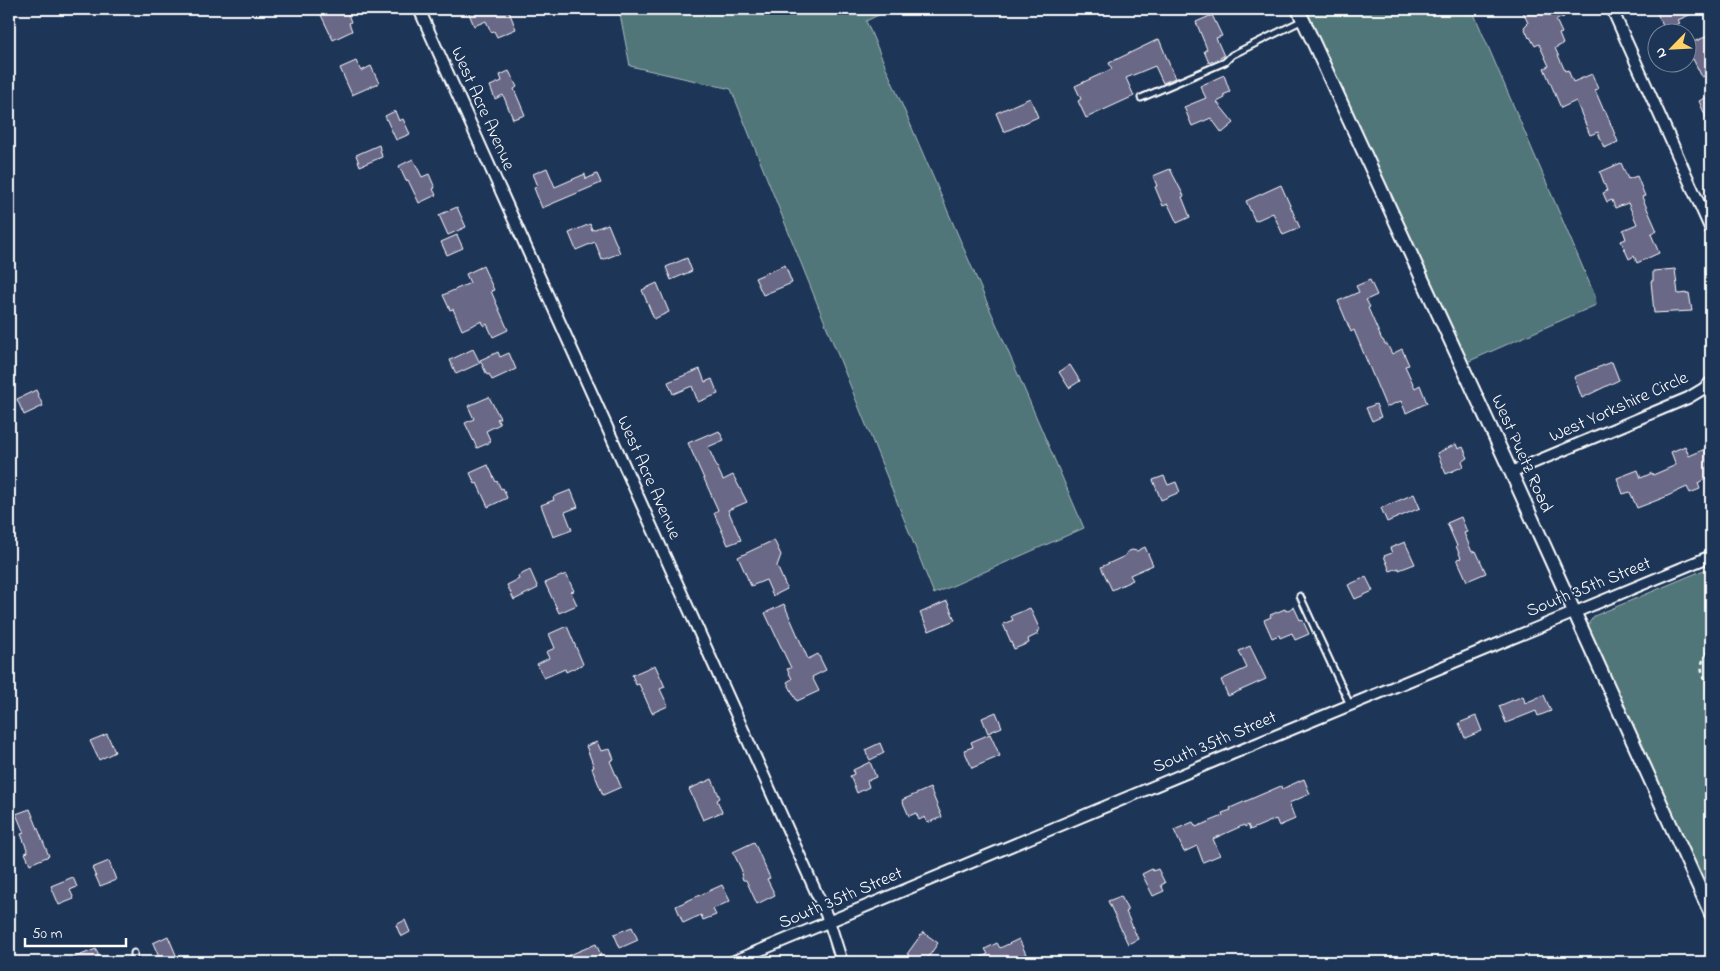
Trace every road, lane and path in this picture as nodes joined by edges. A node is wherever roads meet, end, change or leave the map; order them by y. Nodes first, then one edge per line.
1 (419, 9) edge
2 (1612, 9) edge
3 (1301, 14) edge
4 (1141, 98) dead end
5 (1711, 230) edge
6 (1711, 382) edge
7 (1511, 472) junction
8 (1711, 556) edge
9 (1300, 596) dead end
10 (1574, 612) junction
11 (1711, 646) edge
12 (1711, 689) edge
13 (1350, 705) junction
14 (1711, 914) edge
15 (829, 921) junction
16 (134, 953) dead end
17 (134, 962) edge
18 (732, 962) edge
19 (842, 962) edge

1 - 15 street, West Acre Avenue
2 - 5 street
3 - 4 lane
3 - 7 street, West Puetz Road
6 - 7 street, West Yorkshire Circle
7 - 10 street, West Puetz Road
8 - 10 street, South 35th Street
9 - 13 lane
10 - 13 street, South 35th Street
10 - 14 street, West Puetz Road
11 - 12 path
13 - 15 street, South 35th Street
15 - 18 street, South 35th Street
15 - 19 street, West Acre Avenue
16 - 17 lane

